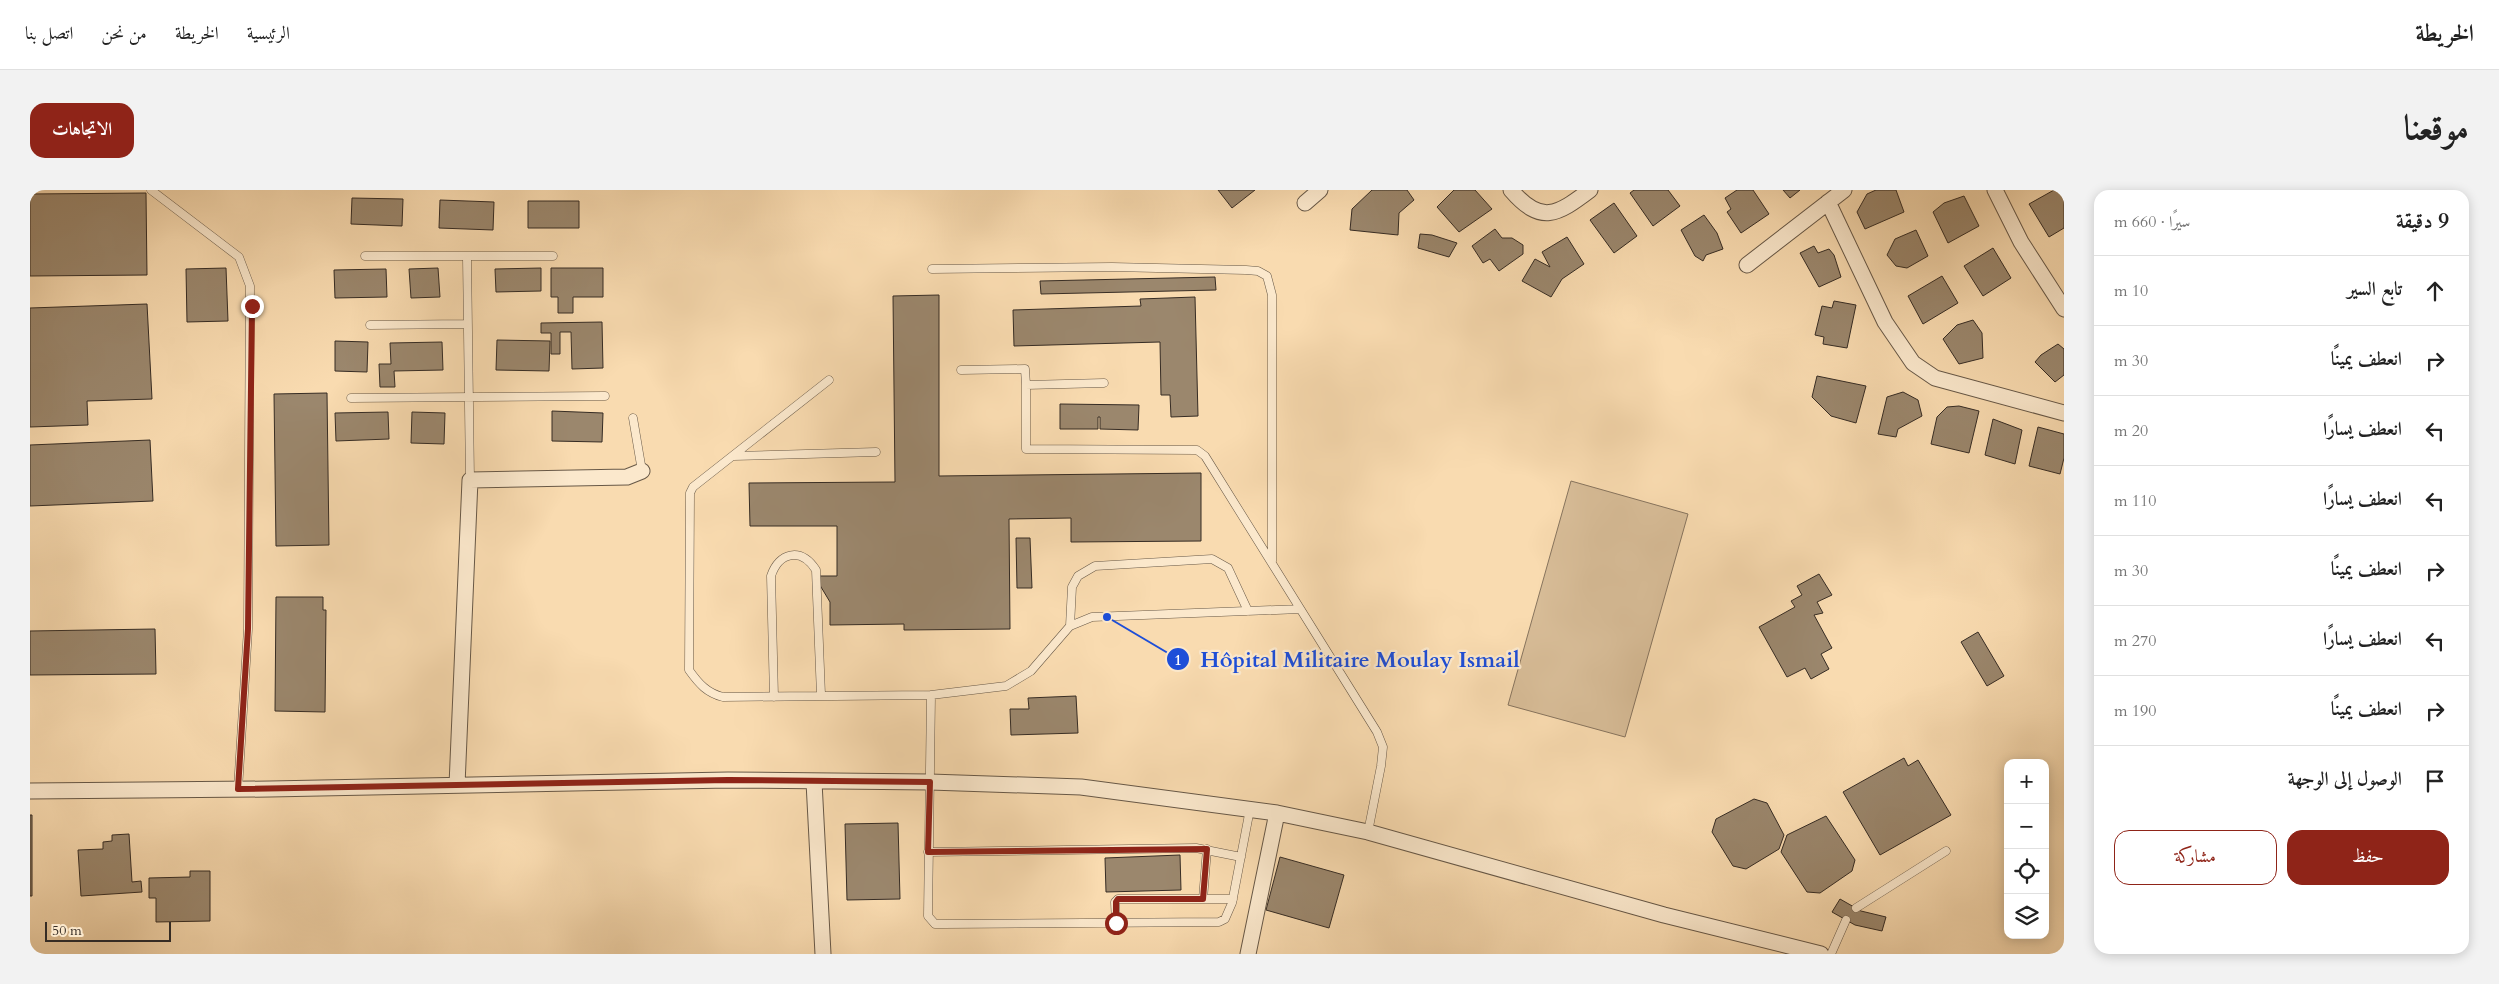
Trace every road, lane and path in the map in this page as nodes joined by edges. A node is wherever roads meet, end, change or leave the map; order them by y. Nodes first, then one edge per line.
1 (151, 190) edge
2 (1320, 190) edge
3 (1511, 190) edge
4 (1590, 190) edge
5 (1844, 190) edge
6 (1995, 190) edge
7 (1828, 202) junction
8 (1305, 203) dead end
9 (365, 256) dead end
10 (553, 256) dead end
11 (467, 257) junction
12 (1747, 265) dead end
13 (932, 269) dead end
14 (2064, 309) edge
15 (467, 324) junction
16 (370, 325) dead end
17 (961, 370) dead end
18 (829, 380) dead end
19 (1104, 383) dead end
20 (1026, 385) junction
21 (469, 396) junction
22 (605, 396) dead end
23 (352, 398) dead end
24 (2064, 413) edge
25 (633, 418) dead end
26 (876, 452) dead end
27 (734, 456) junction
28 (642, 472) joint
29 (470, 480) junction
30 (1272, 561) junction
31 (1300, 609) junction
32 (1248, 611) junction
33 (1070, 626) junction
34 (821, 695) junction
35 (931, 695) junction
36 (774, 696) junction
37 (814, 782) junction
38 (930, 782) junction
39 (457, 785) junction
40 (238, 789) junction
41 (30, 791) edge
42 (1250, 809) junction
43 (1276, 813) junction
44 (1368, 832) junction
45 (1207, 849) junction
46 (1946, 851) dead end
47 (928, 852) junction
48 (1241, 857) junction
49 (1203, 899) junction
50 (1233, 899) junction
51 (1856, 908) dead end
52 (1846, 920) dead end
53 (1116, 923) junction
54 (823, 954) edge
55 (1248, 954) edge
56 (1821, 954) edge
57 (1831, 954) edge

1 - 40 lane
2 - 8 street
3 - 4 street
5 - 7 street
6 - 14 street
7 - 12 street
7 - 24 street
9 - 11 lane
10 - 11 lane
11 - 15 lane
13 - 30 lane
15 - 16 lane
15 - 21 lane
17 - 20 lane
18 - 27 lane
19 - 20 lane
20 - 30 lane
21 - 22 lane
21 - 23 lane
21 - 29 lane
25 - 28 lane
26 - 27 lane
27 - 36 lane
28 - 29 street
29 - 39 street
30 - 31 lane
31 - 32 lane
31 - 44 lane
32 - 33 lane
32 - 33 lane
33 - 35 lane
34 - 35 lane
34 - 36 lane
34 - 36 lane
35 - 38 lane
37 - 38 street
37 - 39 street
37 - 54 street
38 - 42 street
38 - 47 lane
39 - 40 street
40 - 41 street
42 - 43 street
42 - 48 lane
43 - 44 street
43 - 55 street
44 - 56 street
45 - 47 lane
45 - 48 lane
45 - 49 lane
46 - 51 lane
47 - 53 lane
48 - 50 lane
49 - 50 lane
49 - 53 lane
50 - 53 lane
52 - 57 lane

